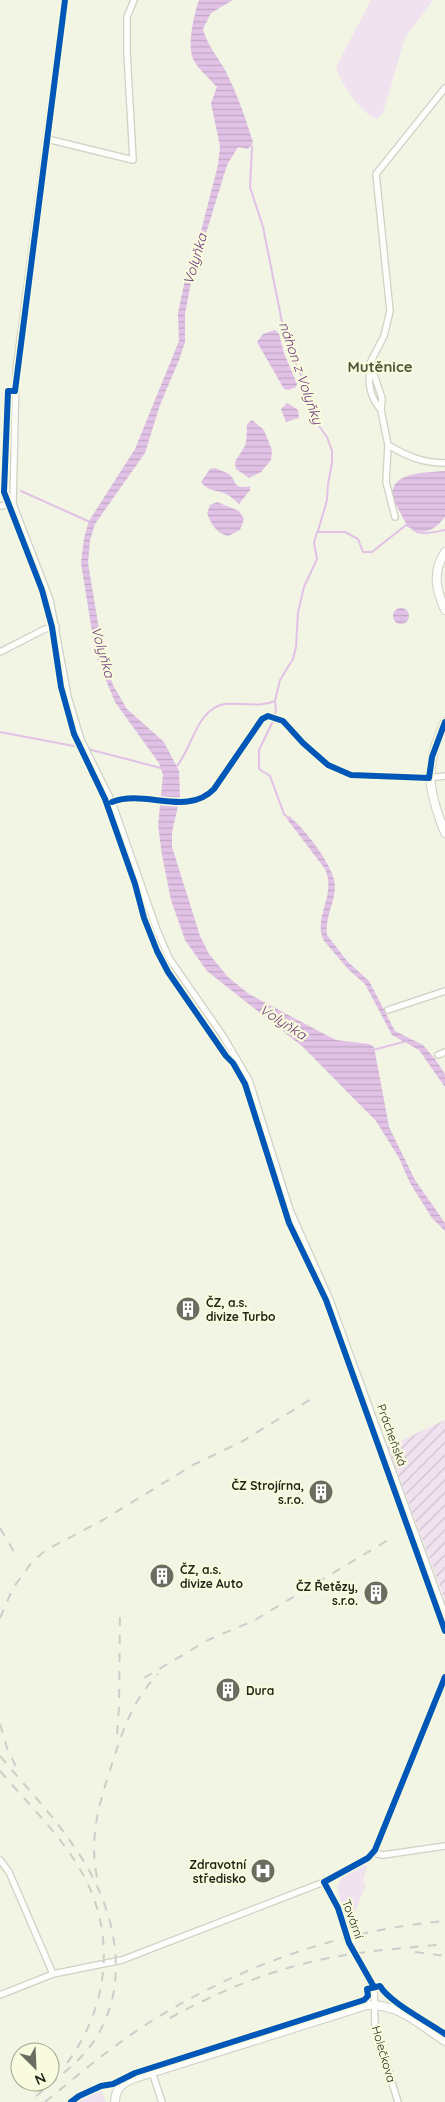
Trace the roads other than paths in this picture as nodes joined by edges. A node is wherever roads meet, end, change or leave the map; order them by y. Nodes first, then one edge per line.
1 (65, 0) edge
2 (134, 0) edge
3 (445, 88) edge
4 (47, 139) junction
5 (388, 445) junction
6 (445, 463) edge
7 (13, 504) junction
8 (0, 506) edge
9 (395, 517) dead end
10 (445, 552) edge
11 (445, 610) edge
12 (56, 626) junction
13 (0, 652) edge
14 (445, 722) edge
15 (445, 776) edge
16 (429, 778) junction
17 (112, 802) junction
18 (445, 833) edge
19 (445, 991) edge
20 (388, 1010) dead end
21 (445, 1052) edge
22 (438, 1055) dead end
23 (445, 1615) edge
24 (445, 1677) edge
25 (445, 1846) edge
26 (373, 1853) junction
27 (0, 1860) edge
28 (324, 1882) junction
29 (52, 1974) junction
30 (0, 1995) edge
31 (374, 2004) junction
32 (445, 2040) edge
33 (152, 2072) junction
34 (115, 2100) edge
35 (162, 2102) edge
36 (398, 2102) edge

1 - 4 street
2 - 4 street
3 - 5 street
4 - 7 street
5 - 6 street
5 - 9 street
7 - 8 street
7 - 12 street, Prácheňská
10 - 11 main road
12 - 13 street
12 - 17 street, Prácheňská
14 - 16 main road
15 - 16 street
16 - 17 street
16 - 18 main road
17 - 23 street, Prácheňská
19 - 20 street
21 - 22 street
24 - 26 street
25 - 26 street
26 - 28 street
27 - 29 street
28 - 29 street
28 - 31 street, Tovární
29 - 30 street
31 - 32 main road
31 - 33 main road
31 - 36 street, Holečkova
33 - 34 main road
33 - 35 street

